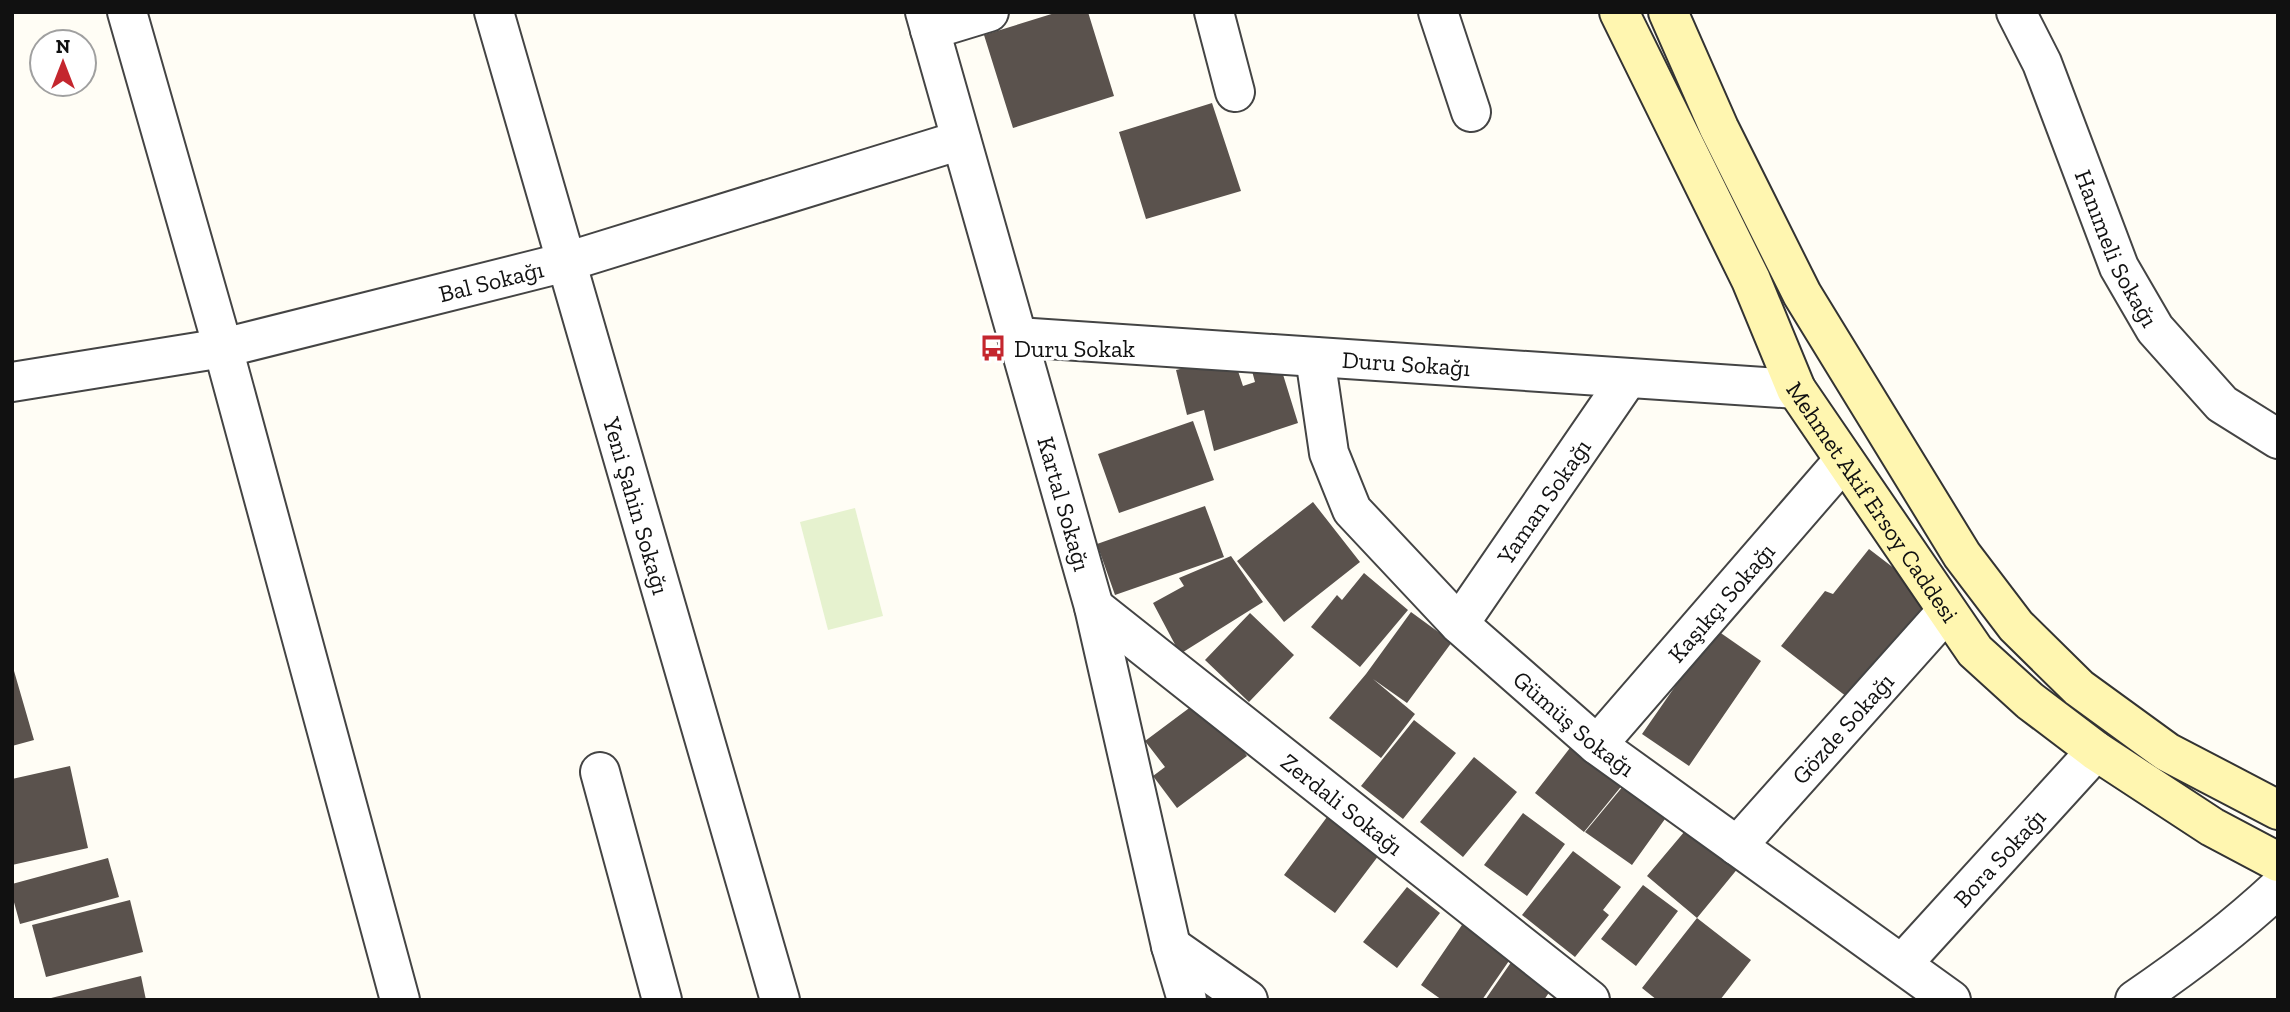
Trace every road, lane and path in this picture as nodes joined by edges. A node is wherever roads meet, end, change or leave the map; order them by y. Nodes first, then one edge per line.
1 (127, 12) edge
2 (494, 12) edge
3 (989, 12) edge
4 (1214, 12) edge
5 (1438, 12) edge
6 (1619, 12) edge
7 (1668, 12) edge
8 (2015, 12) edge
9 (927, 21) edge
10 (1235, 92) dead end
11 (1471, 113) dead end
12 (961, 140) junction
13 (566, 262) junction
14 (1017, 337) junction
15 (223, 348) junction
16 (1315, 357) junction
17 (1628, 378) junction
18 (12, 382) edge
19 (1796, 389) junction
20 (2278, 439) edge
21 (1844, 460) junction
22 (1094, 607) junction
23 (1946, 612) junction
24 (1459, 624) junction
25 (1597, 745) junction
26 (2096, 751) junction
27 (600, 772) dead end
28 (2278, 810) edge
29 (1737, 846) junction
30 (2278, 862) edge
31 (2278, 888) edge
32 (1171, 946) junction
33 (1902, 964) junction
34 (400, 1000) edge
35 (662, 1000) edge
36 (779, 1000) edge
37 (1187, 1000) edge
38 (1248, 1000) edge
39 (1590, 1000) edge
40 (1951, 1000) edge
41 (2135, 1000) edge

1 - 15 street
2 - 13 street, Yeni Şahin Sokağı
3 - 9 street
4 - 10 street
5 - 11 street
6 - 19 main road, Mehmet Akif Ersoy Caddesi
7 - 28 main road, Mehmet Akif Ersoy Caddesi
8 - 20 street, Hanımeli Sokağı
9 - 12 street, Kartal Sokağı
12 - 13 street, Bal Sokağı
12 - 14 street, Kartal Sokağı
13 - 15 street, Bal Sokağı
13 - 36 street, Yeni Şahin Sokağı
14 - 16 street, Duru Sokağı
14 - 22 street, Kartal Sokağı
15 - 18 street, Bal Sokağı
15 - 34 street
16 - 17 street, Duru Sokağı
16 - 24 street, Gümüş Sokağı
17 - 19 street, Duru Sokağı
17 - 24 street, Yaman Sokağı
19 - 21 main road, Mehmet Akif Ersoy Caddesi
21 - 23 main road, Mehmet Akif Ersoy Caddesi
21 - 25 street, Kaşıkçı Sokağı
22 - 32 street, Kartal Sokağı
22 - 39 street, Zerdali Sokağı
23 - 26 main road, Mehmet Akif Ersoy Caddesi
23 - 29 street, Gözde Sokağı
24 - 25 street, Gümüş Sokağı
25 - 29 street, Gümüş Sokağı
26 - 30 main road, Mehmet Akif Ersoy Caddesi
26 - 33 street, Bora Sokağı
27 - 35 street
29 - 33 street, Gümüş Sokağı
31 - 41 street
32 - 37 street, Kartal Sokağı
32 - 38 street
33 - 40 street, Gümüş Sokağı

